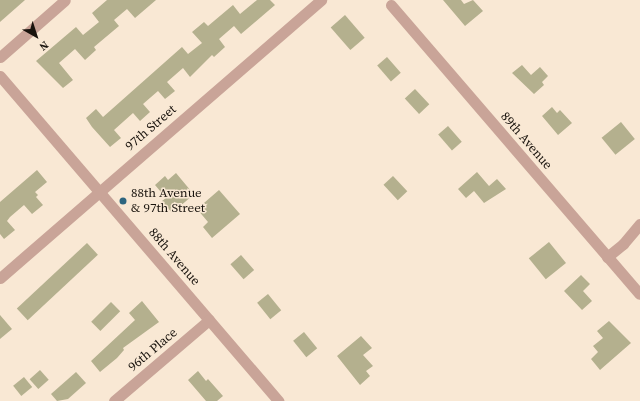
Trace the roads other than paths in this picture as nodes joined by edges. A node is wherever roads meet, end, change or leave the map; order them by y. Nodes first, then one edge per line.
1 (65, 0) edge
2 (321, 0) edge
3 (391, 5) dead end
4 (0, 57) edge
5 (0, 76) edge
6 (99, 191) junction
7 (640, 224) edge
8 (607, 257) junction
9 (0, 278) edge
10 (640, 294) edge
11 (209, 320) junction
12 (114, 401) edge
13 (279, 401) edge

1 - 4 street
2 - 6 street, 97th Street
3 - 8 street, 89th Avenue
5 - 6 street, 88th Avenue
6 - 9 street, 97th Street
6 - 11 street, 88th Avenue
7 - 8 street
8 - 10 street, 89th Avenue
11 - 12 street, 96th Place
11 - 13 street, 88th Avenue

